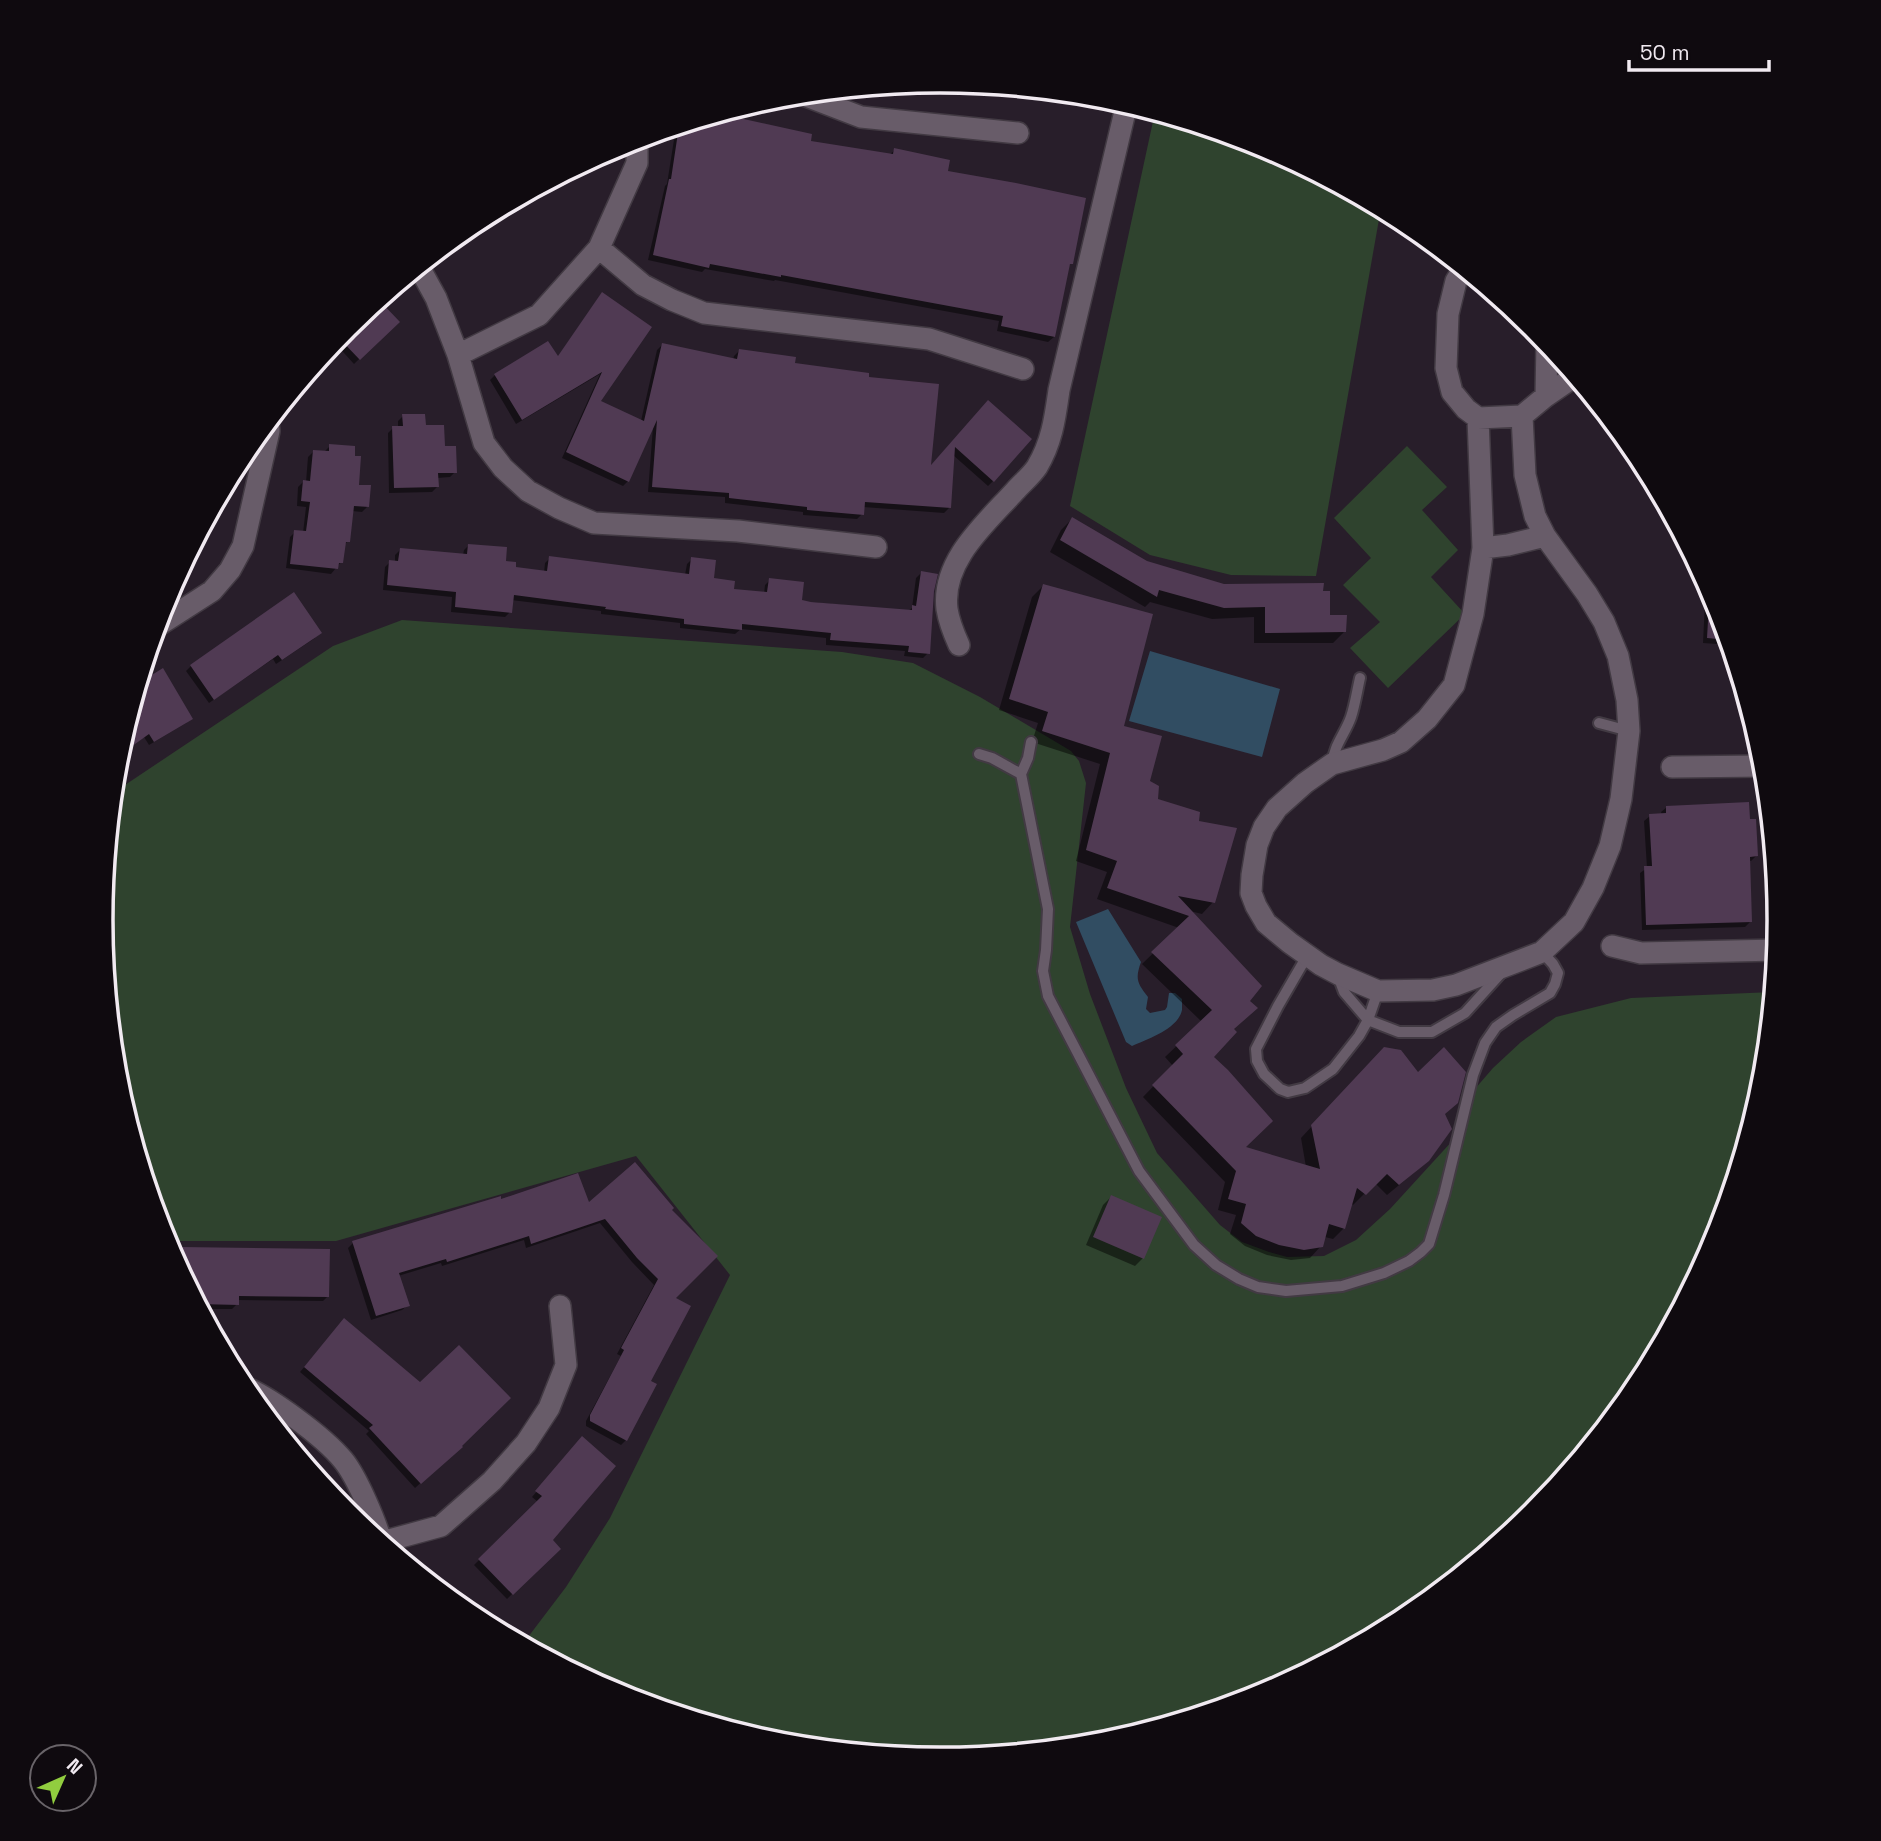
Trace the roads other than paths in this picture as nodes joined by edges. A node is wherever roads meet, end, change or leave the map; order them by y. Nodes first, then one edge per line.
1 (821, 102) edge
2 (1124, 114) edge
3 (1018, 133) dead end
4 (637, 151) edge
5 (599, 248) junction
6 (423, 275) edge
7 (1459, 276) edge
8 (458, 355) junction
9 (1547, 357) edge
10 (1023, 369) dead end
11 (1568, 381) edge
12 (1546, 396) junction
13 (1522, 416) junction
14 (1478, 418) junction
15 (267, 441) edge
16 (1545, 537) junction
17 (876, 547) dead end
18 (1483, 548) junction
19 (171, 617) edge
20 (959, 645) dead end
21 (1360, 678) dead end
22 (1599, 723) dead end
23 (1629, 731) junction
24 (1031, 742) dead end
25 (979, 754) dead end
26 (1332, 764) junction
27 (1753, 766) edge
28 (1672, 767) dead end
29 (1021, 774) junction
30 (1612, 946) dead end
31 (1767, 950) edge
32 (1542, 952) junction
33 (1307, 956) junction
34 (1508, 966) junction
35 (1338, 974) junction
36 (1378, 991) junction
37 (1368, 1020) junction
38 (559, 1306) dead end
39 (267, 1400) edge
40 (375, 1524) edge
41 (392, 1540) edge

1 - 3 street
2 - 20 street
4 - 5 street
5 - 8 street
5 - 10 street
6 - 8 street
7 - 14 street
8 - 17 street
9 - 12 street
11 - 12 street
12 - 13 street
13 - 14 street
13 - 16 street
14 - 18 street
15 - 19 street
16 - 18 street
16 - 23 street
18 - 26 street
21 - 26 lane
22 - 23 lane
23 - 32 street
24 - 29 lane
25 - 29 lane
26 - 33 street
27 - 28 street
29 - 32 lane
30 - 31 street
32 - 34 street
33 - 35 street
33 - 37 lane
34 - 36 street
34 - 37 lane
35 - 36 street
35 - 37 lane
36 - 37 lane
38 - 41 street
39 - 40 street

